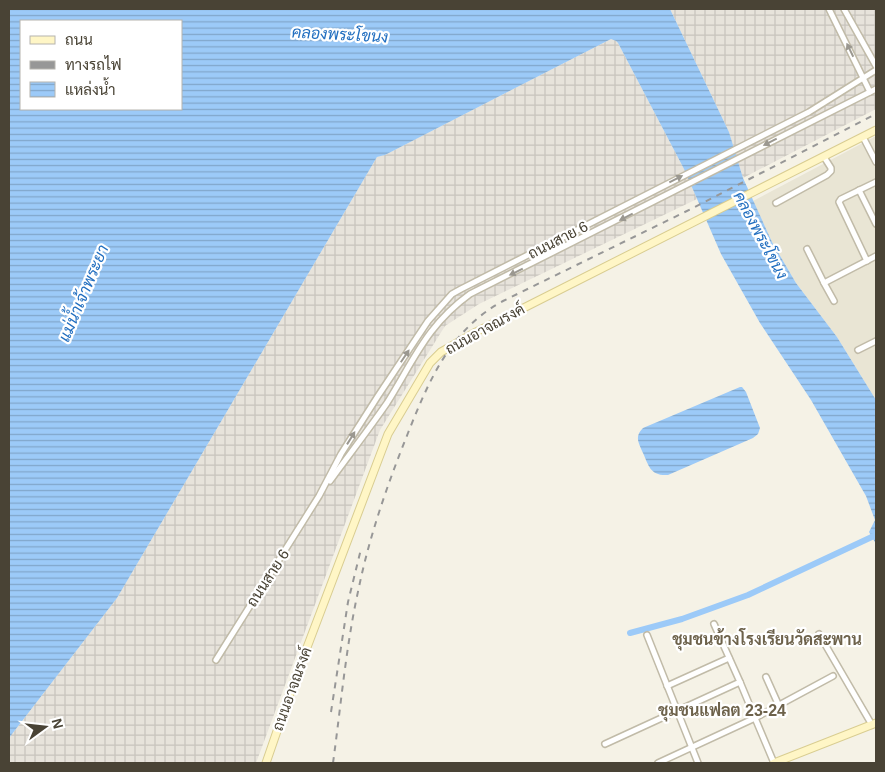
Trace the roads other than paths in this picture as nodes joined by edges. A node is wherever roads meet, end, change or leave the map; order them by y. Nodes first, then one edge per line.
1 (829, 9) edge
2 (844, 9) edge
3 (876, 66) edge
4 (876, 70) edge
5 (863, 78) junction
6 (873, 90) edge
7 (876, 130) edge
8 (863, 137) junction
9 (824, 157) junction
10 (876, 162) edge
11 (876, 182) edge
12 (859, 190) junction
13 (776, 203) dead end
14 (876, 224) edge
15 (807, 250) dead end
16 (876, 256) edge
17 (867, 261) junction
18 (824, 283) junction
19 (834, 301) dead end
20 (876, 341) edge
21 (858, 350) dead end
22 (319, 496) junction
23 (714, 624) dead end
24 (647, 634) dead end
25 (819, 634) dead end
26 (729, 658) junction
27 (216, 660) dead end
28 (833, 676) dead end
29 (766, 677) dead end
30 (740, 682) junction
31 (667, 686) junction
32 (779, 706) junction
33 (677, 711) junction
34 (755, 718) junction
35 (874, 724) edge
36 (604, 744) dead end
37 (692, 748) junction
38 (266, 763) edge
39 (658, 763) edge
40 (698, 763) edge
41 (774, 763) edge

5 -> 1 street
2 - 3 street
4 - 5 street, ถนนสาย 6
5 - 6 street
22 -> 5 street, ถนนสาย 6
6 -> 22 street, ถนนสาย 6
7 - 8 street, ถนนอาจณรงค์
8 - 9 street, ถนนอาจณรงค์
8 - 10 street
9 - 13 street
9 - 38 street, ถนนอาจณรงค์
11 - 12 street
12 - 14 street
12 - 17 street
15 - 18 street
16 - 17 street
17 - 18 street
18 - 19 street
20 - 21 street
22 - 27 street, ถนนสาย 6
23 - 26 street
24 - 31 street
25 - 35 street
26 - 30 street
26 - 31 street
28 - 32 street
29 - 32 street
30 - 33 street
30 - 34 street
31 - 33 street
32 - 34 street
33 - 36 street
33 - 37 street
34 - 37 street
34 - 41 street
35 - 41 street
37 - 39 street
37 - 40 street

